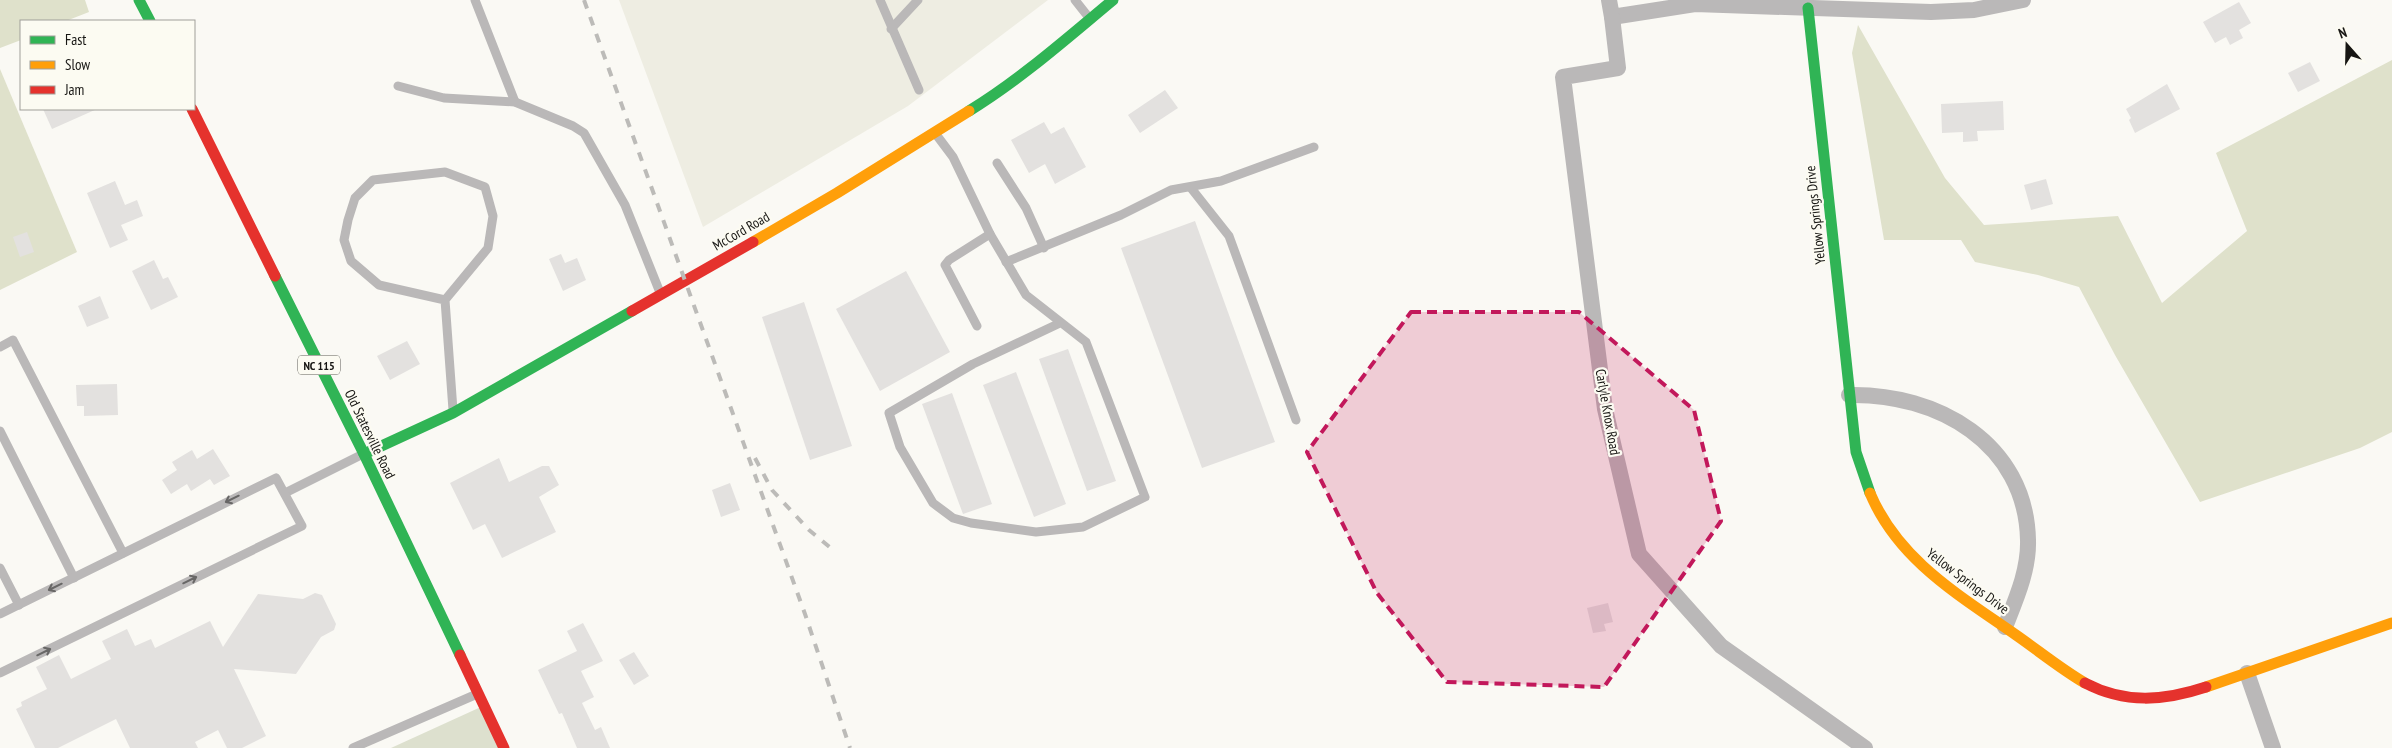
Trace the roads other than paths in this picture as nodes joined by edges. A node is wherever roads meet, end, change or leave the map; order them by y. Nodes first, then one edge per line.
1 (139, 0) edge
2 (475, 0) edge
3 (880, 0) edge
4 (918, 0) edge
5 (1075, 0) edge
6 (1113, 0) edge
7 (1609, 0) edge
8 (2024, 0) edge
9 (1808, 8) junction
10 (1612, 18) junction
11 (1090, 19) junction
12 (149, 20) edge
13 (892, 29) junction
14 (398, 86) dead end
15 (919, 90) dead end
16 (515, 102) junction
17 (192, 110) edge
18 (934, 133) junction
19 (1314, 148) dead end
20 (997, 164) dead end
21 (1191, 188) junction
22 (990, 234) junction
23 (1044, 248) junction
24 (1006, 262) junction
25 (661, 295) junction
26 (445, 300) junction
27 (1060, 323) junction
28 (977, 326) dead end
29 (0, 347) edge
30 (1849, 395) junction
31 (453, 413) junction
32 (1296, 420) dead end
33 (0, 431) edge
34 (364, 454) junction
35 (285, 493) junction
36 (123, 553) junction
37 (0, 568) edge
38 (74, 578) junction
39 (19, 605) junction
40 (0, 614) edge
41 (2392, 623) edge
42 (2005, 627) junction
43 (0, 673) edge
44 (2246, 673) junction
45 (478, 694) junction
46 (353, 748) edge
47 (504, 748) edge
48 (1865, 748) edge
49 (2273, 748) edge

1 - 12 street
2 - 16 lane
3 - 13 lane
4 - 13 lane
5 - 11 lane
6 - 11 street, McCord Road
7 - 10 street
8 - 9 street
9 - 10 street
9 - 30 street, Yellow Springs Drive
10 - 48 street, Carlyle Knox Road
11 - 18 street, McCord Road
13 - 15 lane
14 - 16 lane
16 - 25 lane
17 - 34 street, Old Statesville Road / NC 115
18 - 22 lane
18 - 25 street, McCord Road
19 - 21 lane
20 - 23 lane
21 - 23 lane
21 - 32 lane
22 - 24 lane
22 - 28 lane
23 - 24 lane
24 - 27 lane
25 - 31 street, McCord Road
26 - 26 lane
26 - 31 lane
27 - 27 lane
29 - 36 lane
30 - 42 street, Yellow Springs Drive
30 - 42 street
31 - 34 street, McCord Road
33 - 38 lane
34 - 35 lane
34 - 45 street, Old Statesville Road / NC 115
35 -> 36 lane
43 -> 35 lane
36 - 38 lane
37 - 39 lane
38 -> 39 lane
39 - 40 lane
41 - 44 street, Yellow Springs Drive
42 - 44 street, Yellow Springs Drive
44 - 49 street
45 - 46 lane
45 - 47 street, Old Statesville Road / NC 115

